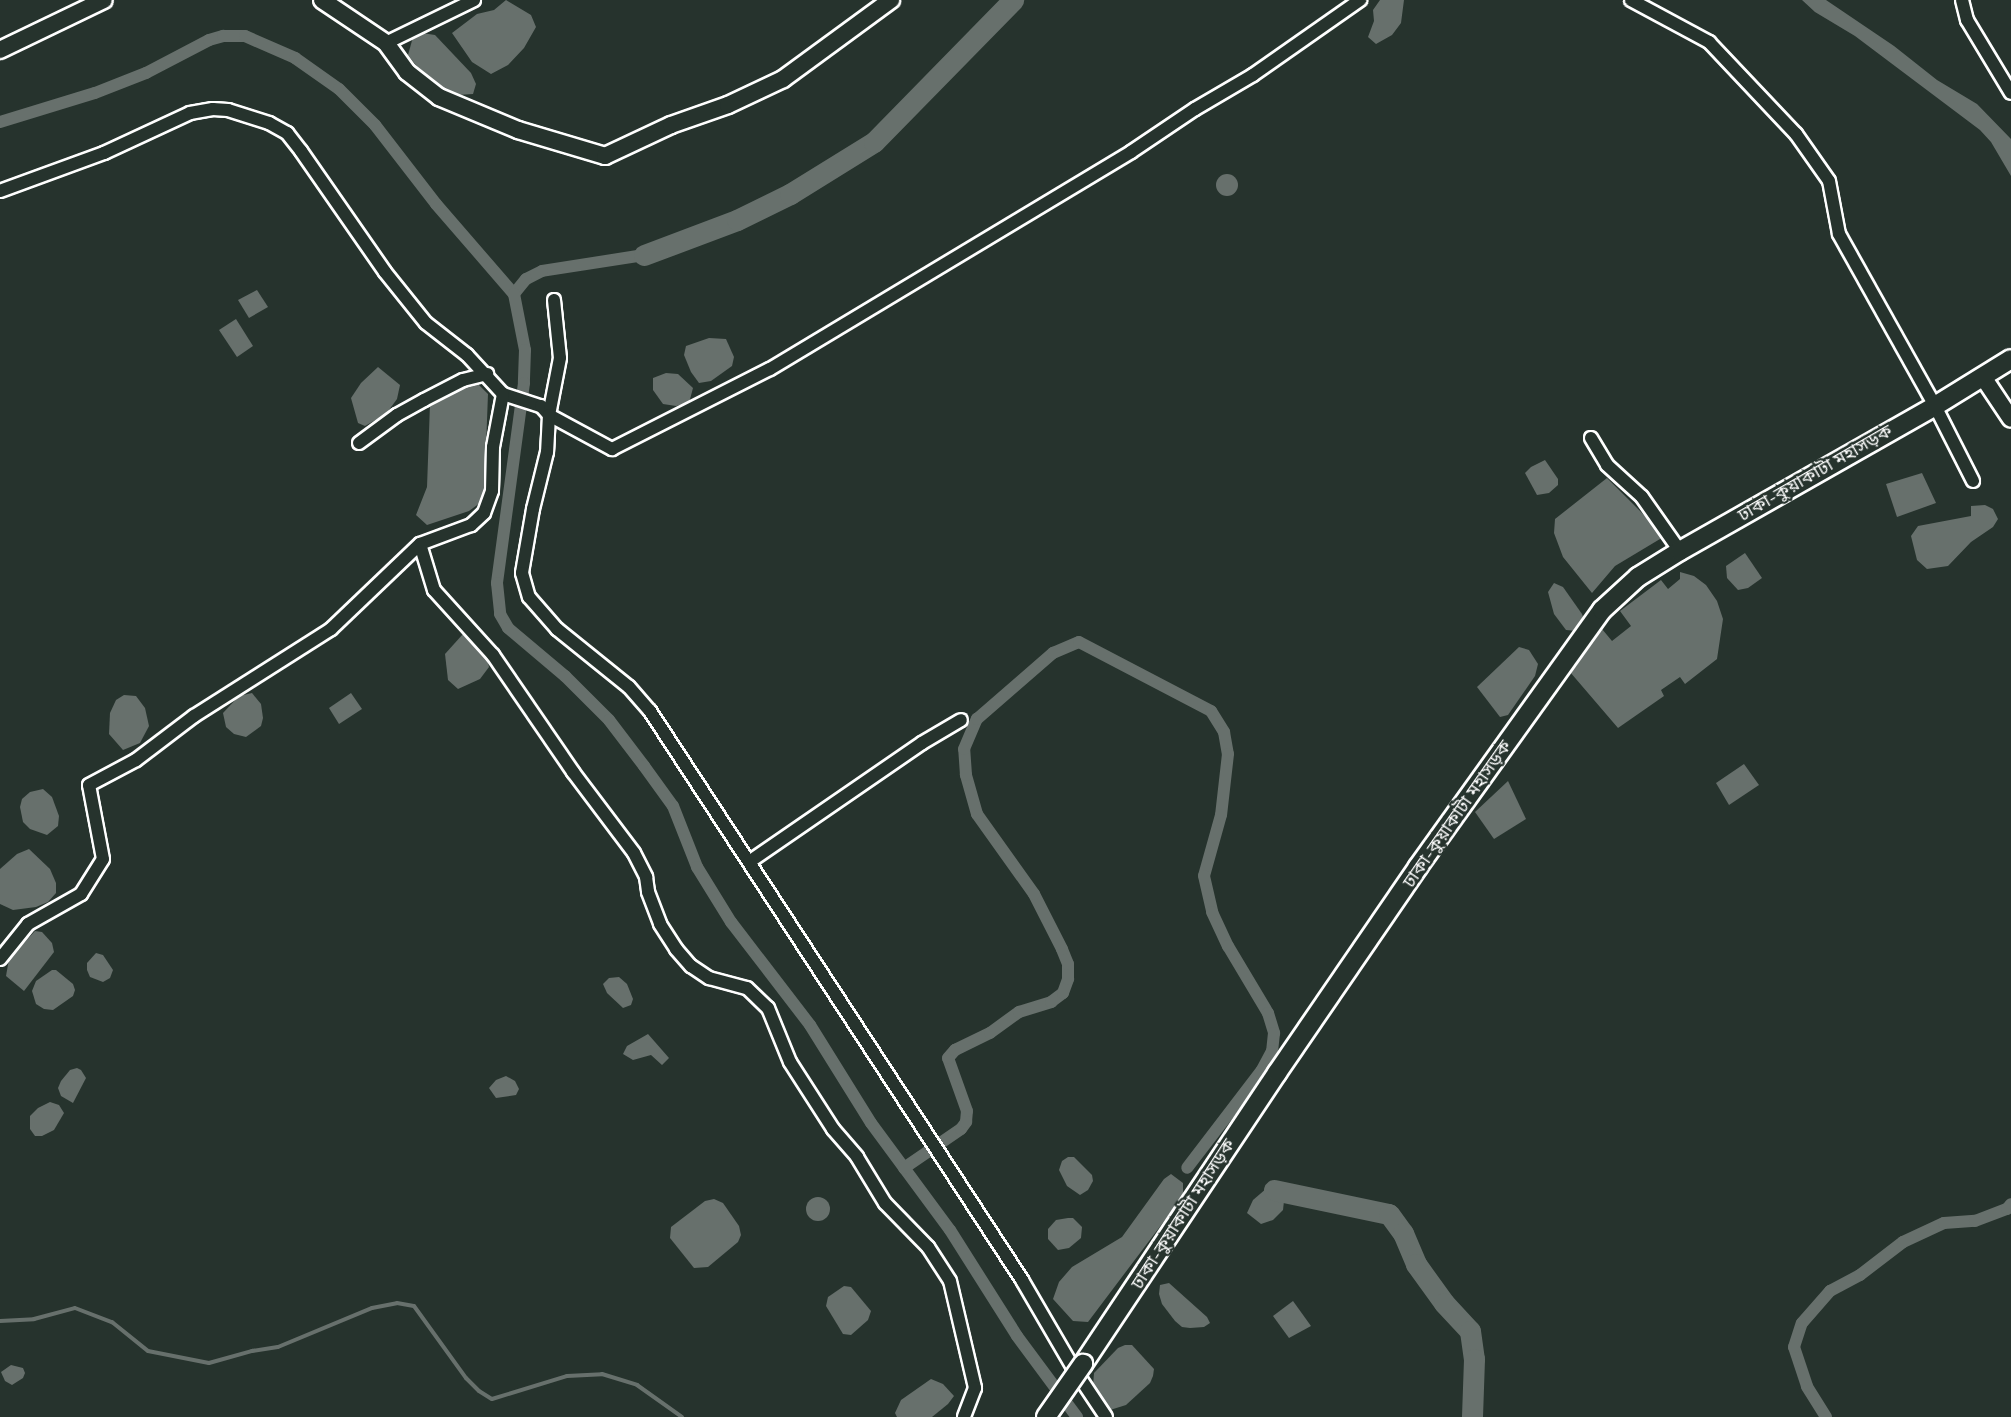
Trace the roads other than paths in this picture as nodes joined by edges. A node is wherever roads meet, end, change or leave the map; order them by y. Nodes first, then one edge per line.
1 (104, 0) edge
2 (322, 0) edge
3 (474, 0) edge
4 (891, 0) edge
5 (1360, 0) edge
6 (1631, 0) edge
7 (1962, 0) edge
8 (386, 43) junction
9 (0, 50) edge
10 (2011, 93) edge
11 (0, 192) edge
12 (554, 300) dead end
13 (2011, 359) edge
14 (487, 374) junction
15 (1983, 377) junction
16 (502, 394) junction
17 (1935, 406) junction
18 (545, 411) junction
19 (2011, 419) edge
20 (1591, 438) dead end
21 (359, 443) dead end
22 (1973, 481) dead end
23 (420, 544) junction
24 (1680, 551) junction
25 (962, 720) dead end
26 (749, 862) junction
27 (0, 959) edge
28 (964, 1417) edge
29 (1046, 1417) edge
30 (1106, 1417) edge

1 - 9 street
2 - 8 street
3 - 8 street
4 - 8 street
5 - 18 street
6 - 17 street
7 - 10 street
11 - 14 street
12 - 18 street
13 - 15 main road, ঢাকা-কুয়াকাটা মহাসড়ক
14 - 16 street
14 - 21 street
15 - 17 main road, ঢাকা-কুয়াকাটা মহাসড়ক
15 - 19 street
16 - 18 street
16 - 23 street
17 - 22 street
17 - 24 main road, ঢাকা-কুয়াকাটা মহাসড়ক
18 - 26 street
20 - 24 street
23 - 27 street
23 - 28 street
24 - 29 main road, ঢাকা-কুয়াকাটা মহাসড়ক, bridge
25 - 26 street
26 - 30 street

